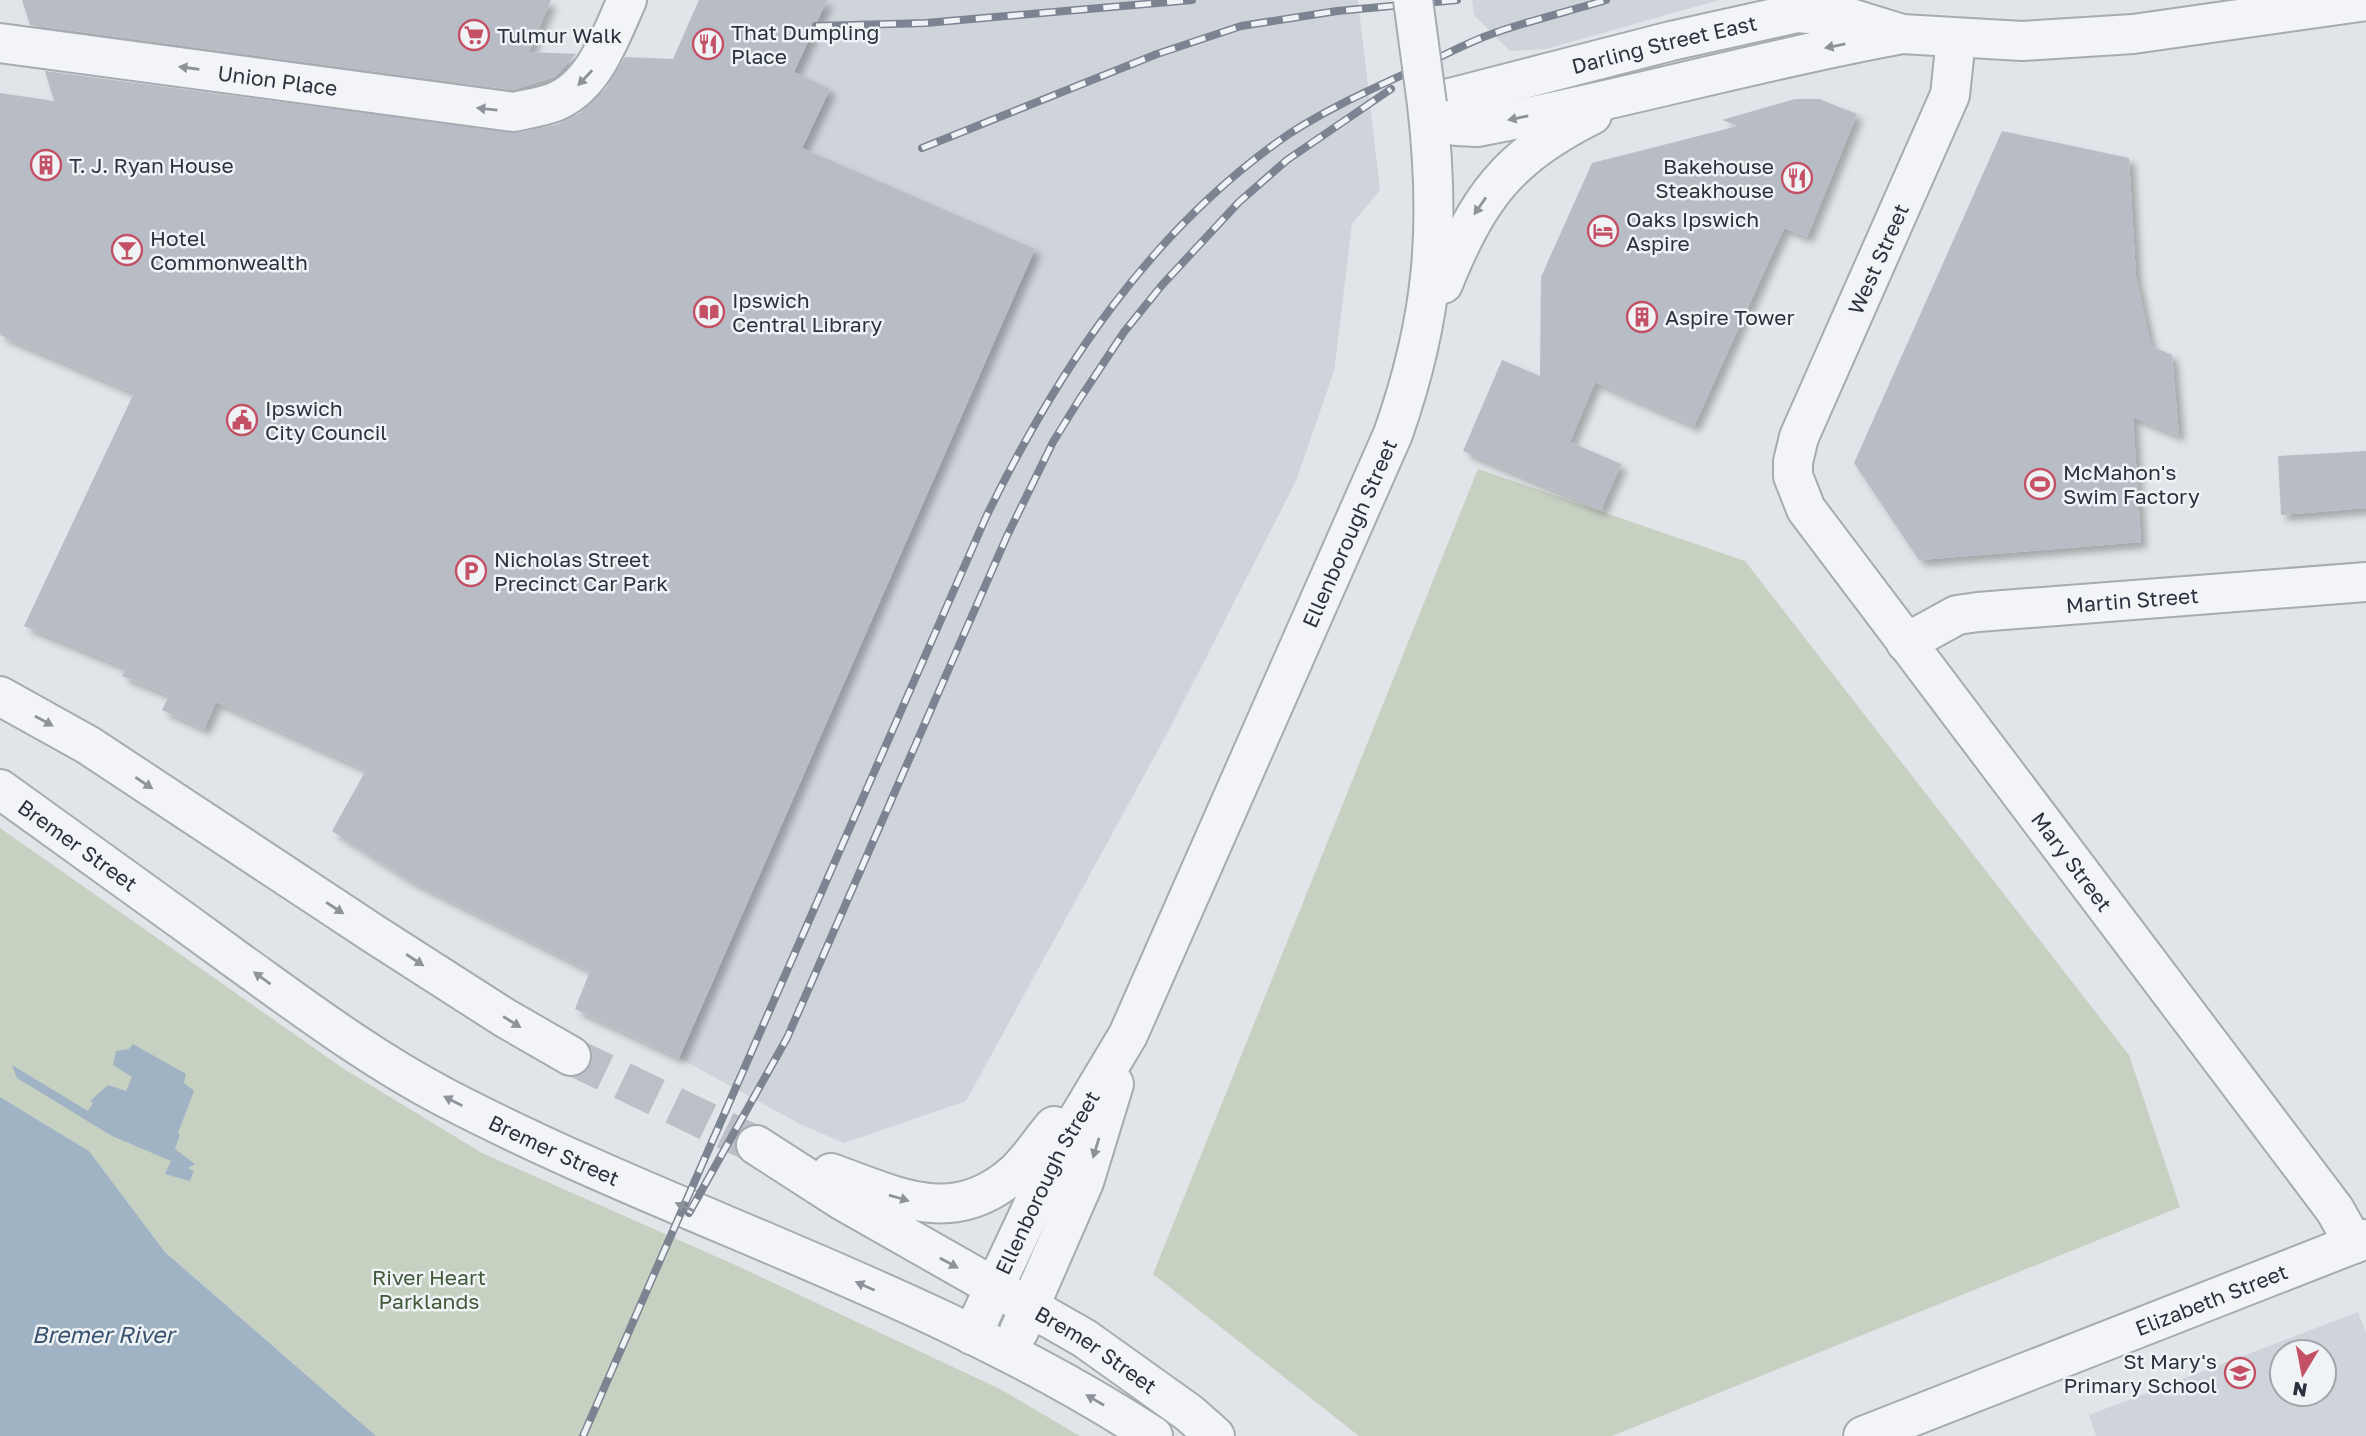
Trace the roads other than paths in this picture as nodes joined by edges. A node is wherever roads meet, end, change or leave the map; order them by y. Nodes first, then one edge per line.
1 (627, 0) edge
2 (1413, 0) edge
3 (2366, 1) edge
4 (1902, 34) junction
5 (1956, 39) junction
6 (0, 43) edge
7 (1632, 95) junction
8 (1432, 118) junction
9 (1424, 330) junction
10 (1793, 477) joint
11 (2366, 582) edge
12 (1906, 643) junction
13 (0, 696) edge
14 (0, 789) edge
15 (1128, 1035) junction
16 (571, 1056) tunnel mouth
17 (761, 1148) joint
18 (2360, 1241) edge
19 (993, 1287) junction
20 (1030, 1309) junction
21 (972, 1335) junction
22 (1009, 1354) junction
23 (1153, 1436) edge
24 (1215, 1436) edge
25 (1863, 1436) edge

1 -> 6 street, Union Place
2 - 8 street, Ellenborough Street, bridge
3 - 5 street, Darling Street East
4 - 5 street, Darling Street East
4 -> 7 street, Darling Street East
4 - 8 street, Darling Street East
5 - 10 street, West Street
7 -> 8 street, Darling Street East
7 -> 9 street, Darling Street East
8 - 9 street, Ellenborough Street
9 - 15 street, Ellenborough Street
10 - 12 street, Mary Street
11 - 12 street, Martin Street
12 - 18 street, Mary Street
13 -> 16 street
21 -> 14 street, Bremer Street
17 -> 15 street, Ellenborough Street
15 - 19 street, Ellenborough Street
15 -> 20 street, Ellenborough Street
17 -> 19 street, Bremer Street
18 - 25 street, Elizabeth Street
19 - 20 street, Bremer Street
19 - 21 street, Ellenborough Street
20 - 22 street, Ellenborough Street
20 - 24 street, Bremer Street
21 - 22 street, Bremer Street
23 -> 22 street, Bremer Street

